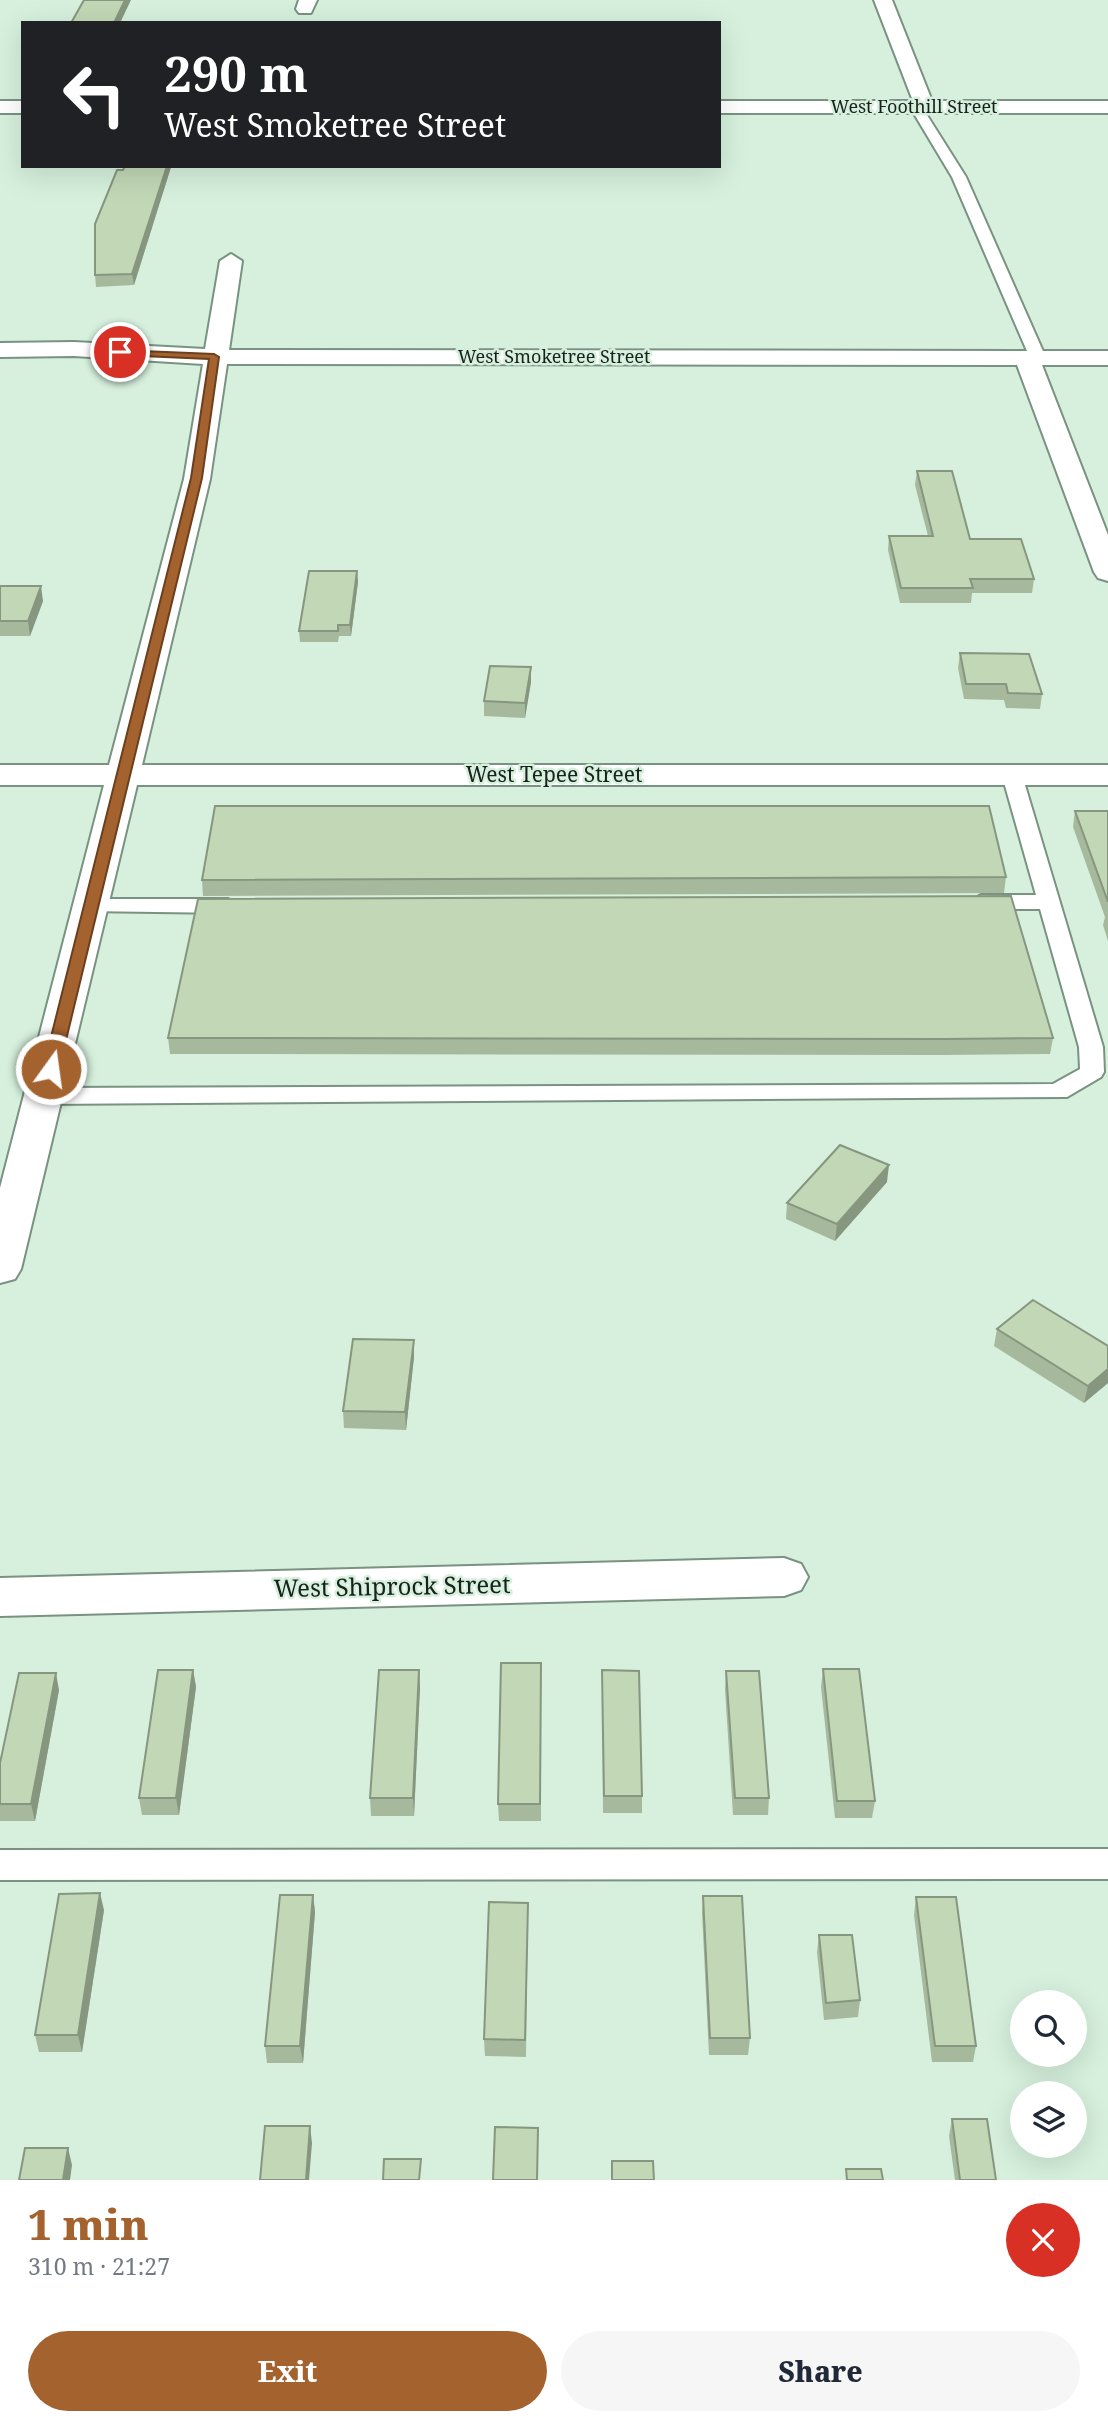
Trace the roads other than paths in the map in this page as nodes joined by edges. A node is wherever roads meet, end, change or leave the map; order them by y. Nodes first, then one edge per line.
1 (883, 0) edge
2 (0, 107) edge
3 (21, 107) edge
4 (721, 107) edge
5 (920, 107) junction
6 (1108, 107) edge
7 (231, 261) dead end
8 (0, 350) edge
9 (214, 357) junction
10 (1032, 358) junction
11 (1108, 358) edge
12 (1108, 572) edge
13 (0, 775) edge
14 (125, 775) junction
15 (1012, 775) junction
16 (1108, 775) edge
17 (965, 902) edge
18 (1048, 902) junction
19 (92, 906) junction
20 (244, 906) edge
21 (44, 1096) junction
22 (0, 1269) edge
23 (784, 1577) dead end
24 (0, 1597) edge
25 (1108, 1864) edge
26 (0, 1865) edge

1 - 5 street
2 - 3 street
4 - 5 street, West Foothill Street
5 - 6 street, West Foothill Street
5 - 10 lane
7 - 9 street
8 - 9 street, West Smoketree Street
9 - 10 street, West Smoketree Street
9 - 14 street
10 - 11 street, West Smoketree Street
10 - 12 street
13 - 14 street, West Tepee Street
14 - 15 street, West Tepee Street
14 - 19 street
15 - 16 street, West Tepee Street
15 - 18 lane
17 - 18 lane
18 - 21 lane
19 - 20 lane
19 - 21 street
21 - 22 street
23 - 24 street, West Shiprock Street
25 - 26 lane

